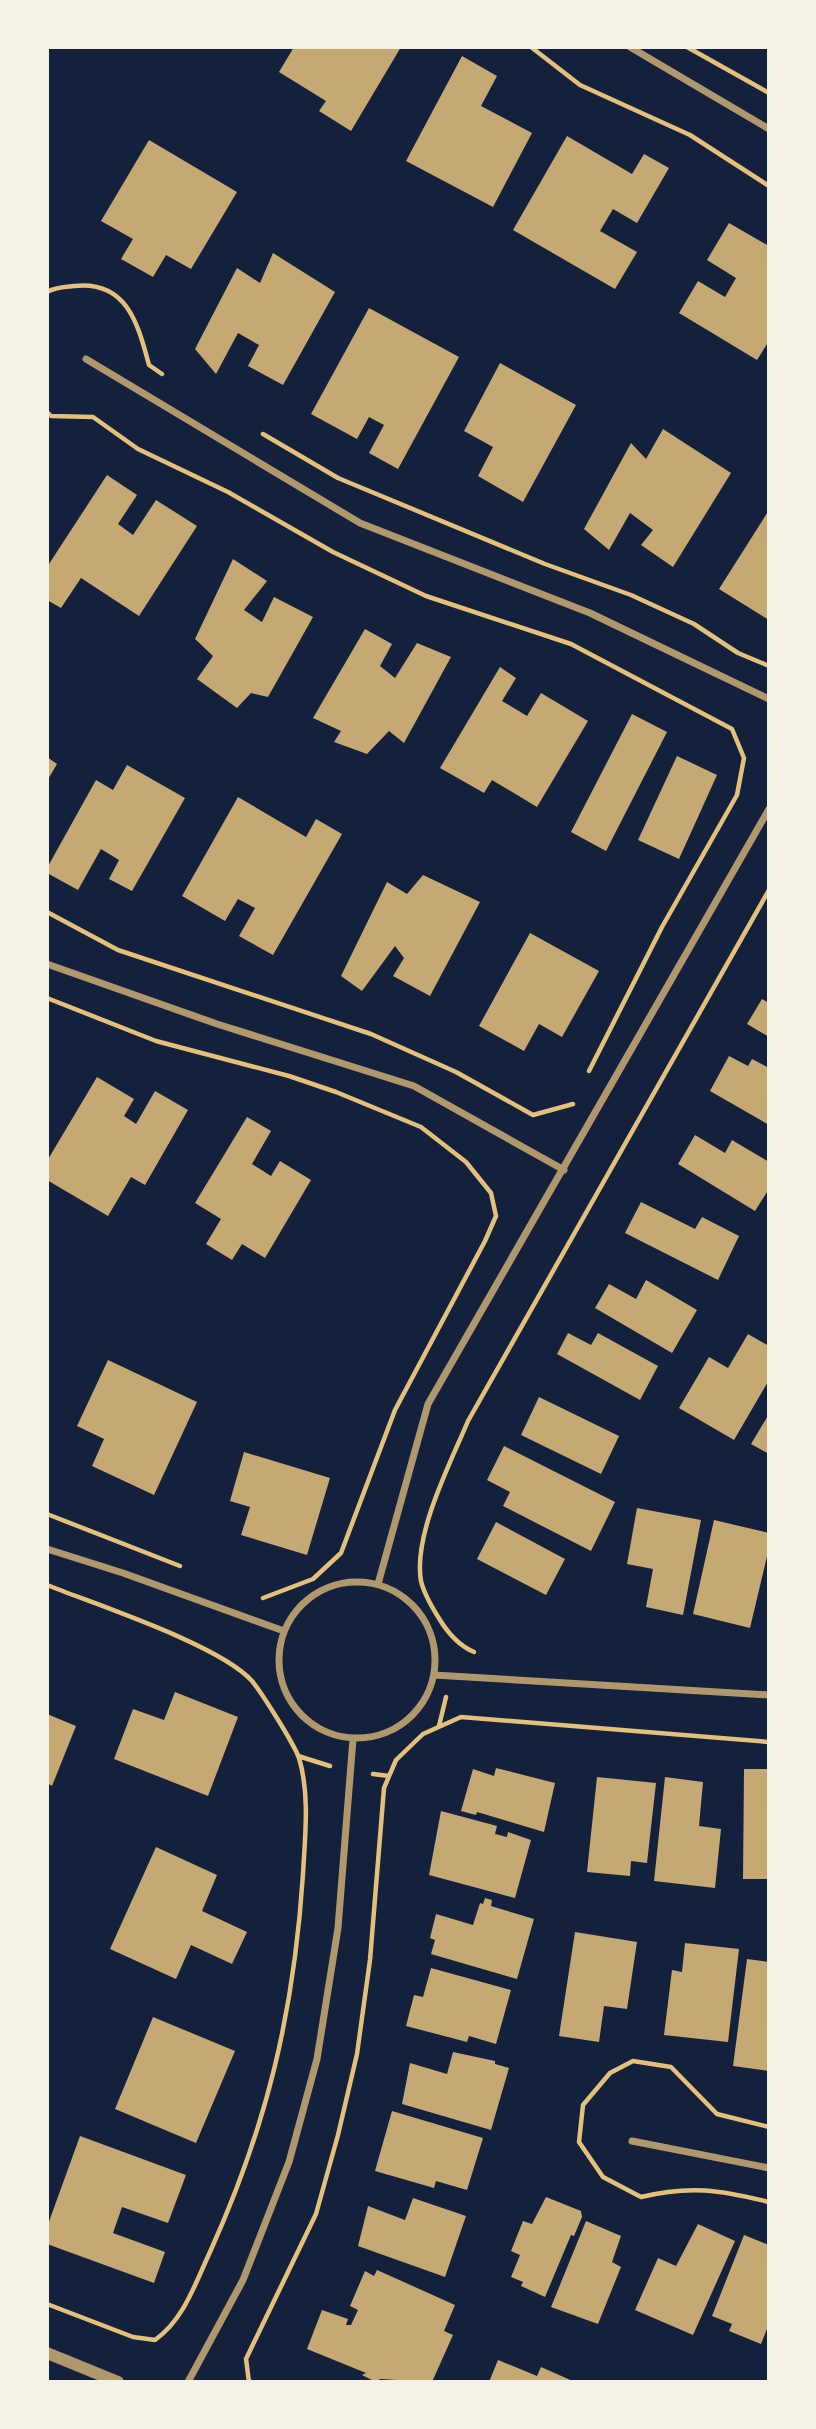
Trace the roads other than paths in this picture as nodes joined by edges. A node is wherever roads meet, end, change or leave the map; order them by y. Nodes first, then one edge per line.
1 (631, 47) edge
2 (769, 129) edge
3 (86, 359) dead end
4 (769, 699) edge
5 (769, 809) edge
6 (47, 964) edge
7 (564, 1170) junction
8 (47, 1549) edge
9 (378, 1584) junction
10 (284, 1631) junction
11 (434, 1675) junction
12 (769, 1695) edge
13 (353, 1739) junction
14 (632, 2141) dead end
15 (769, 2168) edge
16 (47, 2353) edge
17 (118, 2382) edge
18 (188, 2382) edge

1 - 2 street
3 - 4 street
5 - 7 street
6 - 7 street
7 - 9 street
8 - 10 street
9 - 10 street
9 - 11 street
10 - 13 street
11 - 12 street
11 - 13 street
13 - 18 street
14 - 15 street
16 - 17 street

